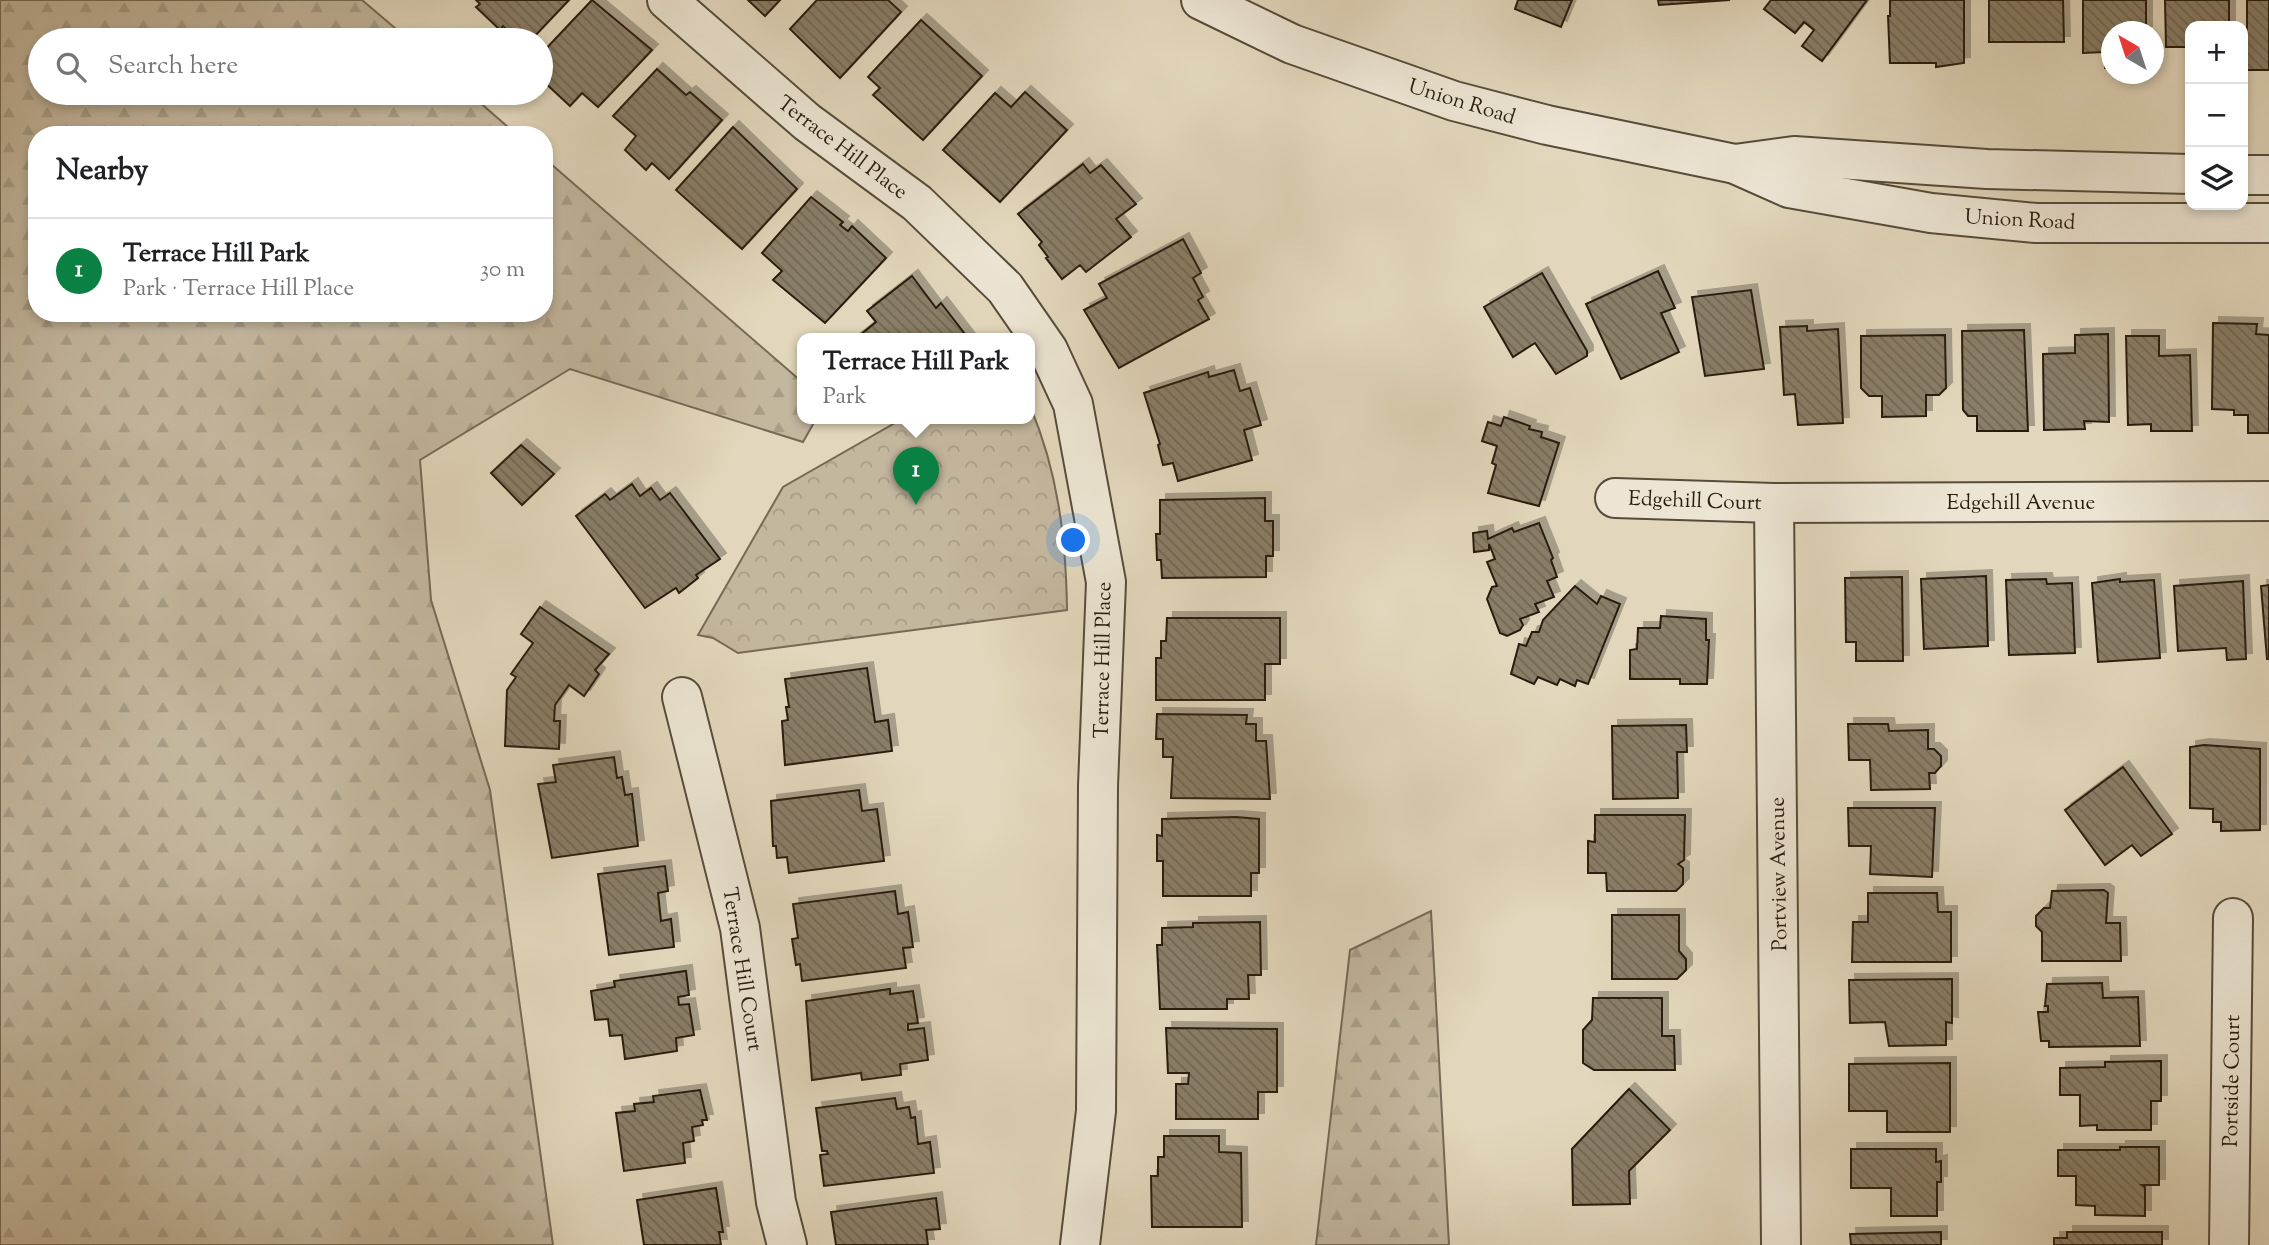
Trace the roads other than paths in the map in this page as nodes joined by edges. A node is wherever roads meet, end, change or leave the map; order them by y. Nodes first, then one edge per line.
1 (667, 0) edge
2 (1201, 0) edge
3 (1735, 164) junction
4 (2185, 174) edge
5 (2248, 175) edge
6 (2269, 175) edge
7 (2269, 223) edge
8 (1615, 498) dead end
9 (2269, 501) edge
10 (1774, 503) junction
11 (682, 697) dead end
12 (2233, 918) dead end
13 (787, 1245) edge
14 (1080, 1245) edge
15 (1781, 1245) edge
16 (2229, 1245) edge

1 - 14 street, Terrace Hill Place
2 - 3 street, Union Road
3 - 4 street, Union Road
3 - 7 street, Union Road
5 - 6 street
8 - 10 street, Edgehill Court
9 - 10 street, Edgehill Avenue
10 - 15 street, Portview Avenue
11 - 13 street, Terrace Hill Court
12 - 16 street, Portside Court

